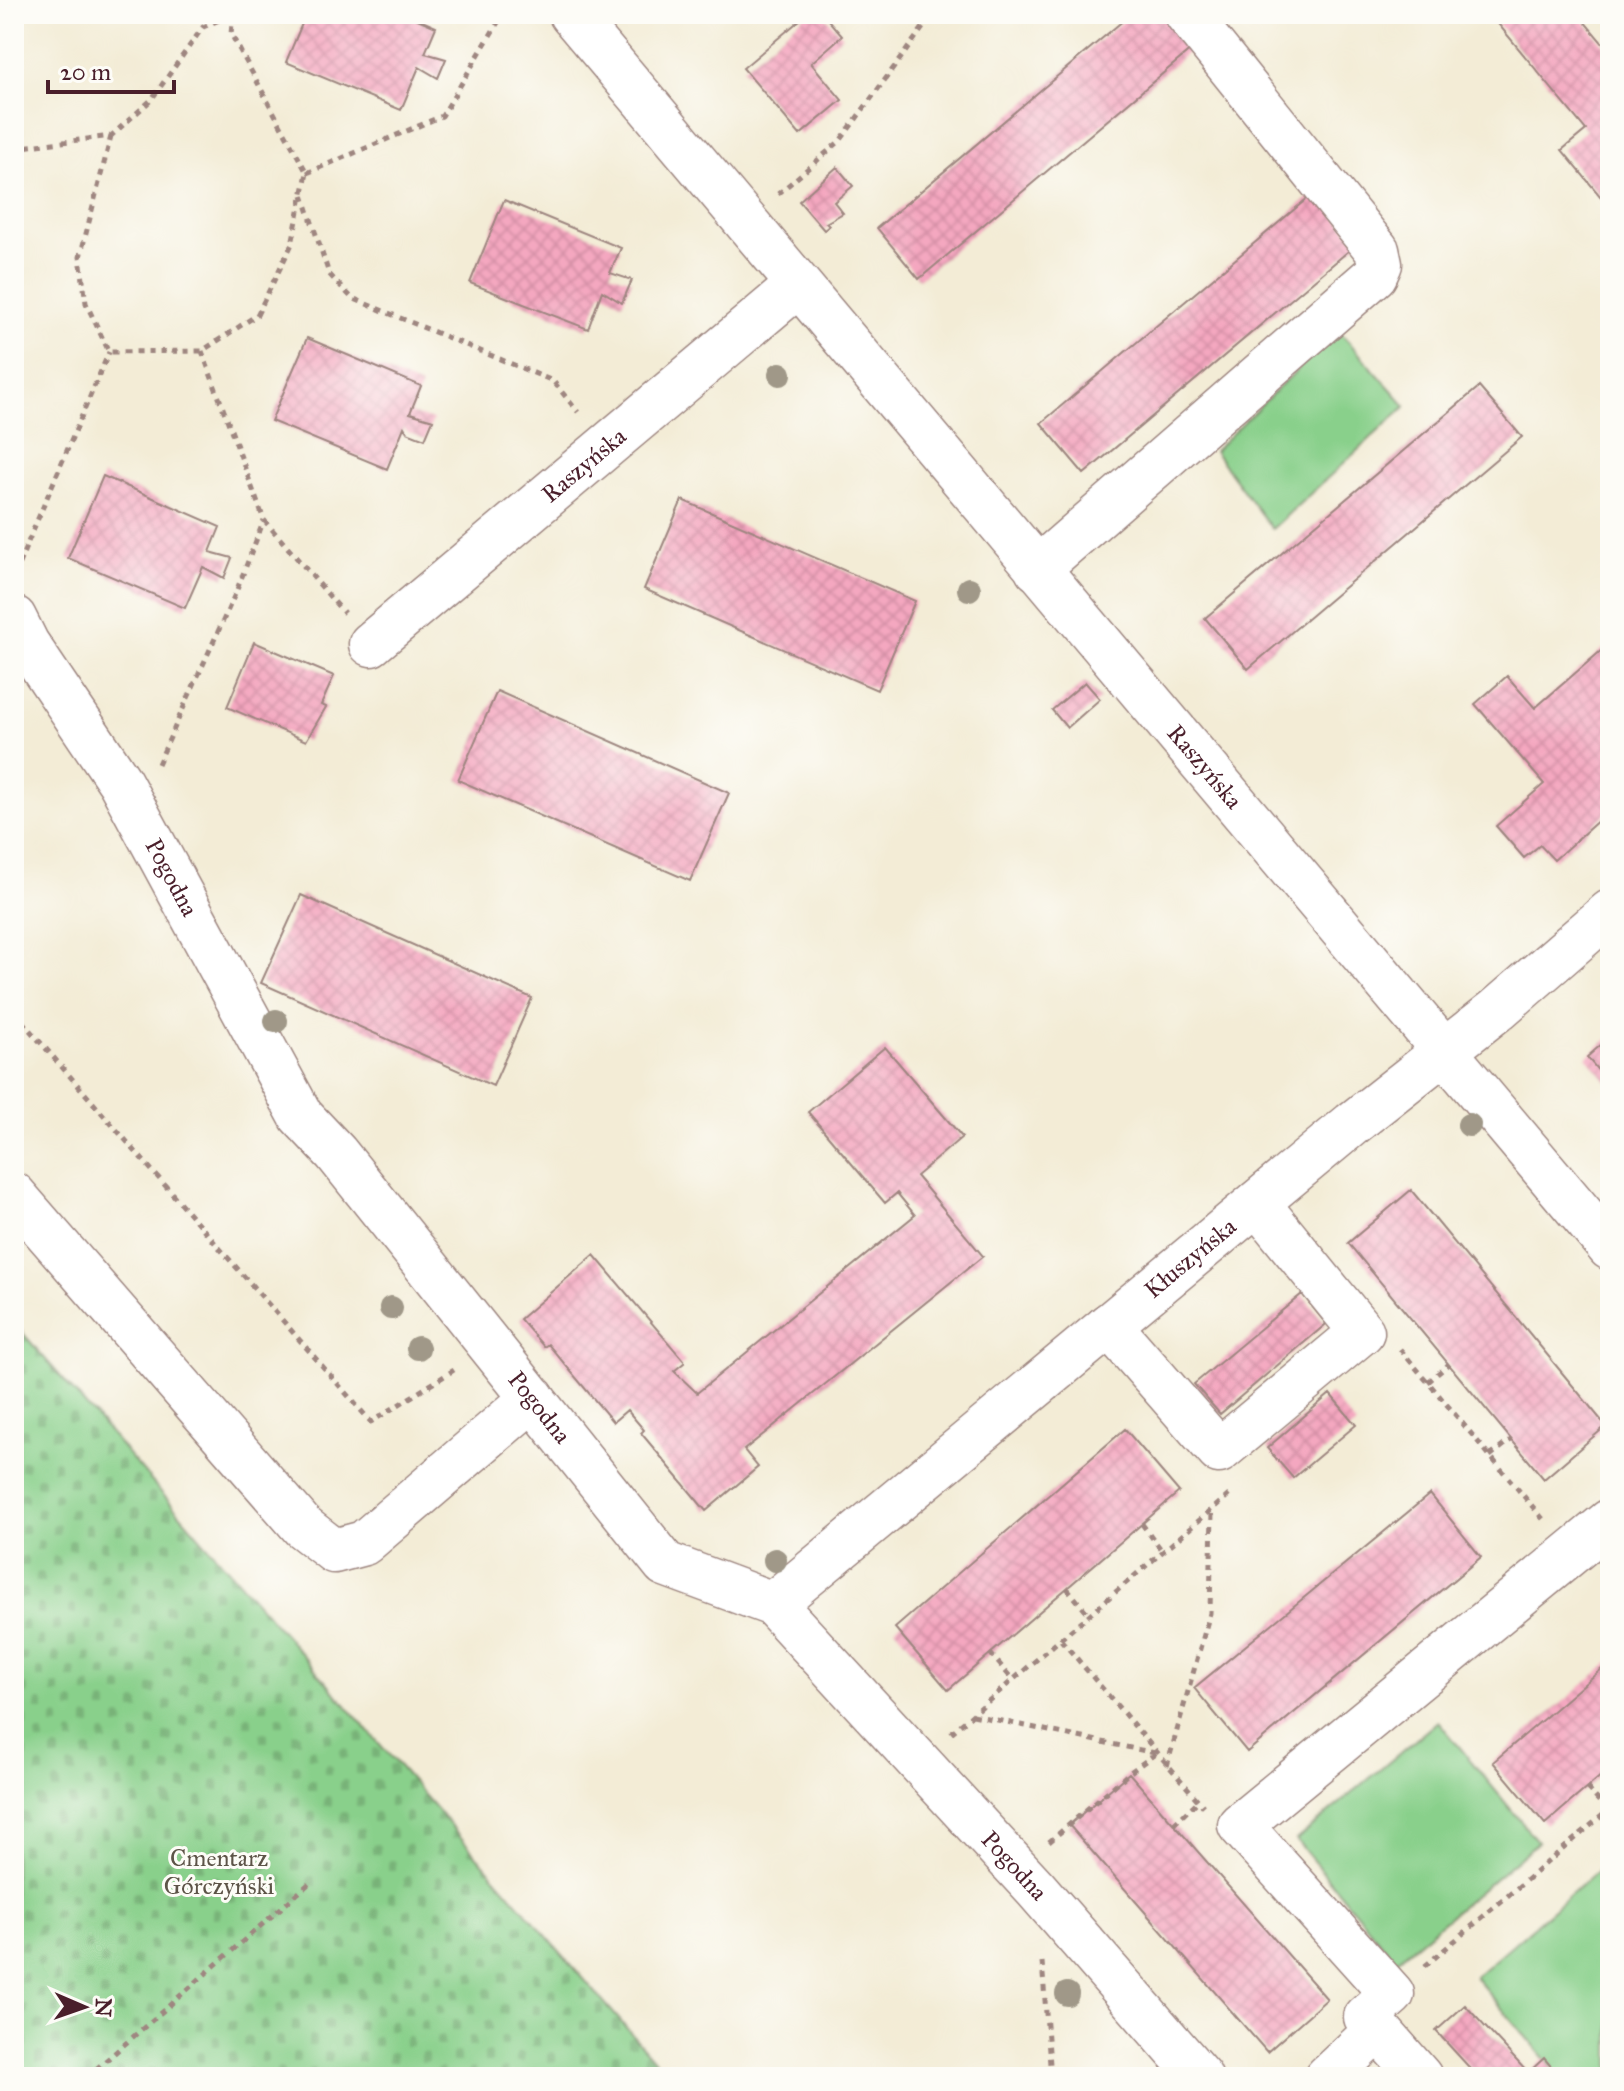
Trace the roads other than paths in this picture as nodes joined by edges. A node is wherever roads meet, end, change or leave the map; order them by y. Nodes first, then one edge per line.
1 (571, 14) edge
2 (1187, 14) edge
3 (797, 286) junction
4 (1037, 569) junction
5 (14, 618) edge
6 (371, 644) road end
7 (1610, 912) edge
8 (1445, 1052) junction
9 (14, 1195) edge
10 (1257, 1203) junction
11 (1610, 1248) edge
12 (1109, 1325) junction
13 (533, 1398) junction
14 (1610, 1521) edge
15 (773, 1604) junction
16 (1385, 2011) junction
17 (1200, 2077) edge
18 (1327, 2077) edge
19 (1420, 2077) edge

1 - 3 street, Raszyńska
2 - 4 street
3 - 4 street, Raszyńska
3 - 6 street, Raszyńska
4 - 8 street, Raszyńska
5 - 13 street, Pogodna
7 - 8 street, Kłuszyńska
8 - 10 street, Kłuszyńska
8 - 11 street, Raszyńska
9 - 13 street
10 - 12 street, Kłuszyńska
10 - 12 street
12 - 15 street, Kłuszyńska
13 - 15 street, Pogodna
14 - 16 street
15 - 17 street, Pogodna
16 - 18 street
16 - 19 street

